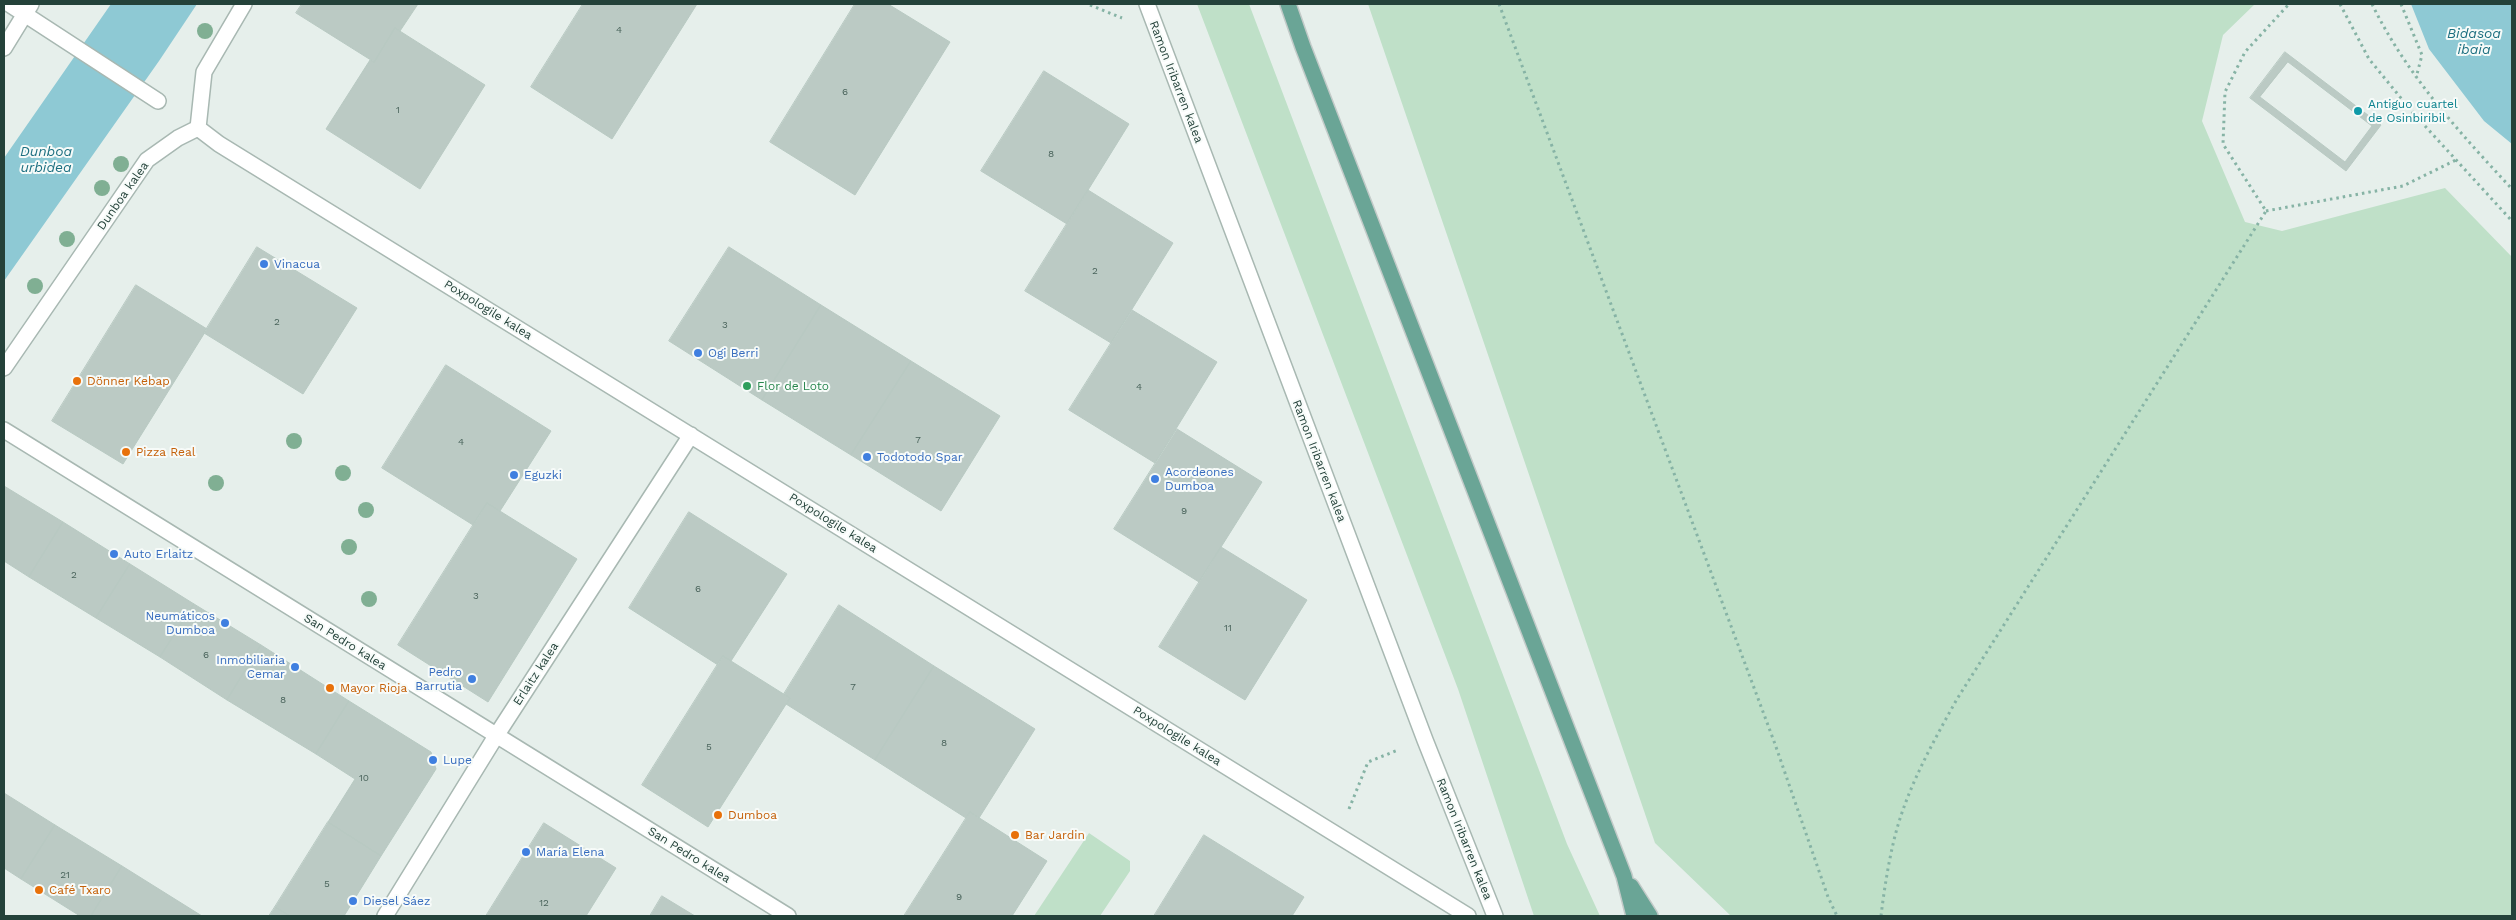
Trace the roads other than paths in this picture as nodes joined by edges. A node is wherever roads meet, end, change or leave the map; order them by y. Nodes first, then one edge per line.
1 (9, 4) edge
2 (244, 4) edge
3 (1147, 4) edge
4 (1288, 4) edge
5 (28, 9) edge
6 (4, 48) edge
7 (158, 101) dead end
8 (198, 128) junction
9 (4, 368) edge
10 (4, 430) edge
11 (691, 435) junction
12 (496, 736) junction
13 (1624, 876) junction
14 (385, 916) edge
15 (788, 916) edge
16 (1468, 916) edge
17 (1495, 916) edge
18 (1634, 916) edge
19 (1650, 916) edge

1 - 5 street
2 - 8 street
3 - 17 street, Ramon Iribarren kalea
4 - 13 main road
5 - 6 street
5 - 7 street
8 - 9 street, Dunboa kalea
8 - 11 street, Poxpologile kalea
10 - 12 street, San Pedro kalea
11 - 12 street, Erlaitz kalea
11 - 16 street, Poxpologile kalea
12 - 14 street, Erlaitz kalea
12 - 15 street, San Pedro kalea
13 - 18 main road
13 - 19 main road

